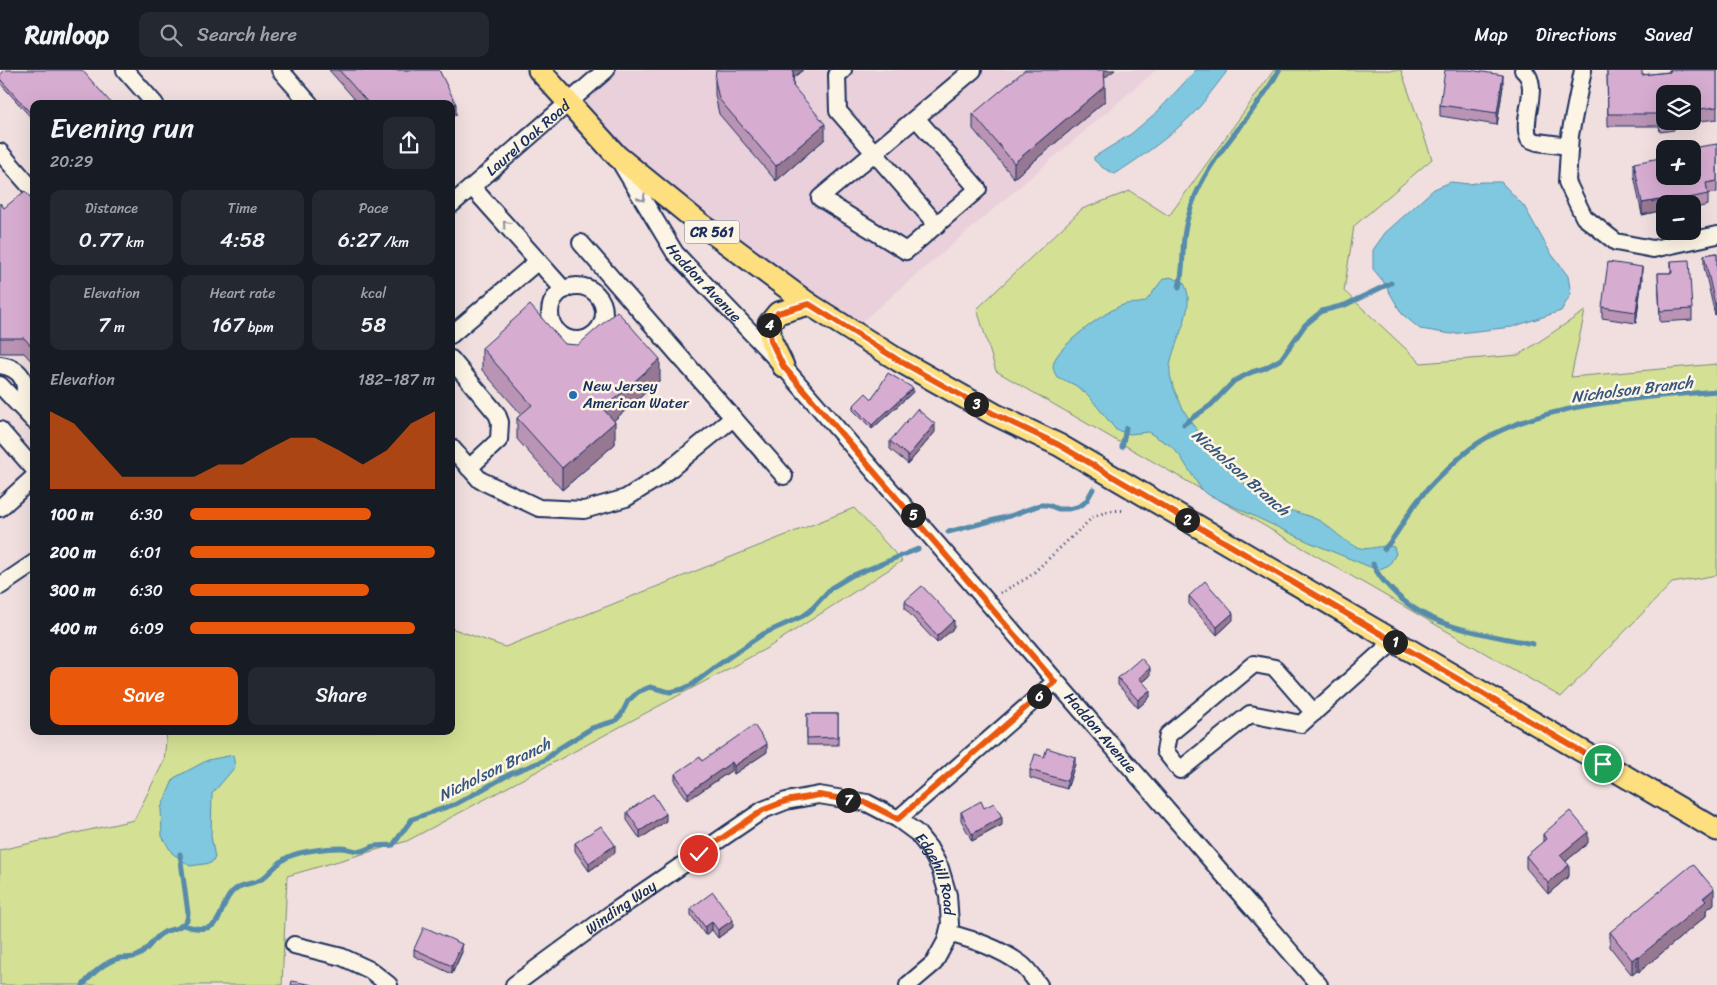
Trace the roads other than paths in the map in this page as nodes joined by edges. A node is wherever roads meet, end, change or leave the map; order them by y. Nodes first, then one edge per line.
1 (125, 70) edge
2 (280, 70) edge
3 (540, 70) edge
4 (606, 70) edge
5 (843, 70) edge
6 (973, 70) edge
7 (1523, 70) edge
8 (1583, 70) edge
9 (151, 100) edge
10 (306, 100) edge
11 (568, 102) junction
12 (916, 118) junction
13 (1569, 146) junction
14 (0, 152) edge
15 (874, 152) junction
16 (617, 156) junction
17 (30, 186) edge
18 (472, 187) junction
19 (455, 202) edge
20 (937, 225) junction
21 (1717, 235) edge
22 (581, 244) dead end
23 (538, 261) junction
24 (611, 278) junction
25 (564, 290) junction
26 (594, 292) junction
27 (809, 304) junction
28 (455, 332) edge
29 (455, 364) edge
30 (0, 365) edge
31 (783, 366) junction
32 (2, 389) edge
33 (20, 406) junction
34 (30, 417) edge
35 (734, 418) junction
36 (5, 434) edge
37 (455, 452) edge
38 (30, 465) edge
39 (469, 468) junction
40 (784, 476) dead end
41 (30, 481) edge
42 (0, 508) edge
43 (30, 566) edge
44 (0, 586) edge
45 (1394, 641) junction
46 (1055, 682) junction
47 (1314, 713) junction
48 (898, 819) junction
49 (1717, 830) edge
50 (948, 933) junction
51 (294, 945) dead end
52 (388, 985) edge
53 (514, 985) edge
54 (908, 985) edge
55 (1039, 985) edge
56 (1318, 985) edge

1 - 9 street
2 - 10 street
3 - 11 main road, CR 561
4 - 11 street, Laurel Oak Road
5 - 15 street
6 - 12 street
7 - 13 street
8 - 13 street
11 - 16 main road, CR 561
11 - 18 street, Laurel Oak Road
12 - 15 street
12 - 20 street
13 - 21 street
14 - 17 street
15 - 20 street
15 - 20 street
16 - 27 main road, CR 561
16 -> 31 street, Haddon Avenue
18 - 19 street, Laurel Oak Road
23 -> 18 street
22 - 24 street
23 - 25 street
23 - 28 street
24 - 26 street
24 - 35 street
25 - 26 street
25 - 26 street
27 - 31 main road
27 - 45 main road, CR 561
29 - 39 street
30 - 33 street
31 - 46 street, Haddon Avenue
32 - 33 street
33 - 34 street
35 - 39 street
35 - 40 street
36 - 38 street
37 - 39 street
41 - 42 street
43 - 44 street
45 - 47 street
45 - 49 main road, CR 561
46 - 48 street
46 - 56 street, Haddon Avenue
47 - 47 street
48 - 50 street, Edgehill Road
48 - 53 street, Winding Way
50 - 54 street, Edgehill Road
50 - 55 street
51 - 52 street

